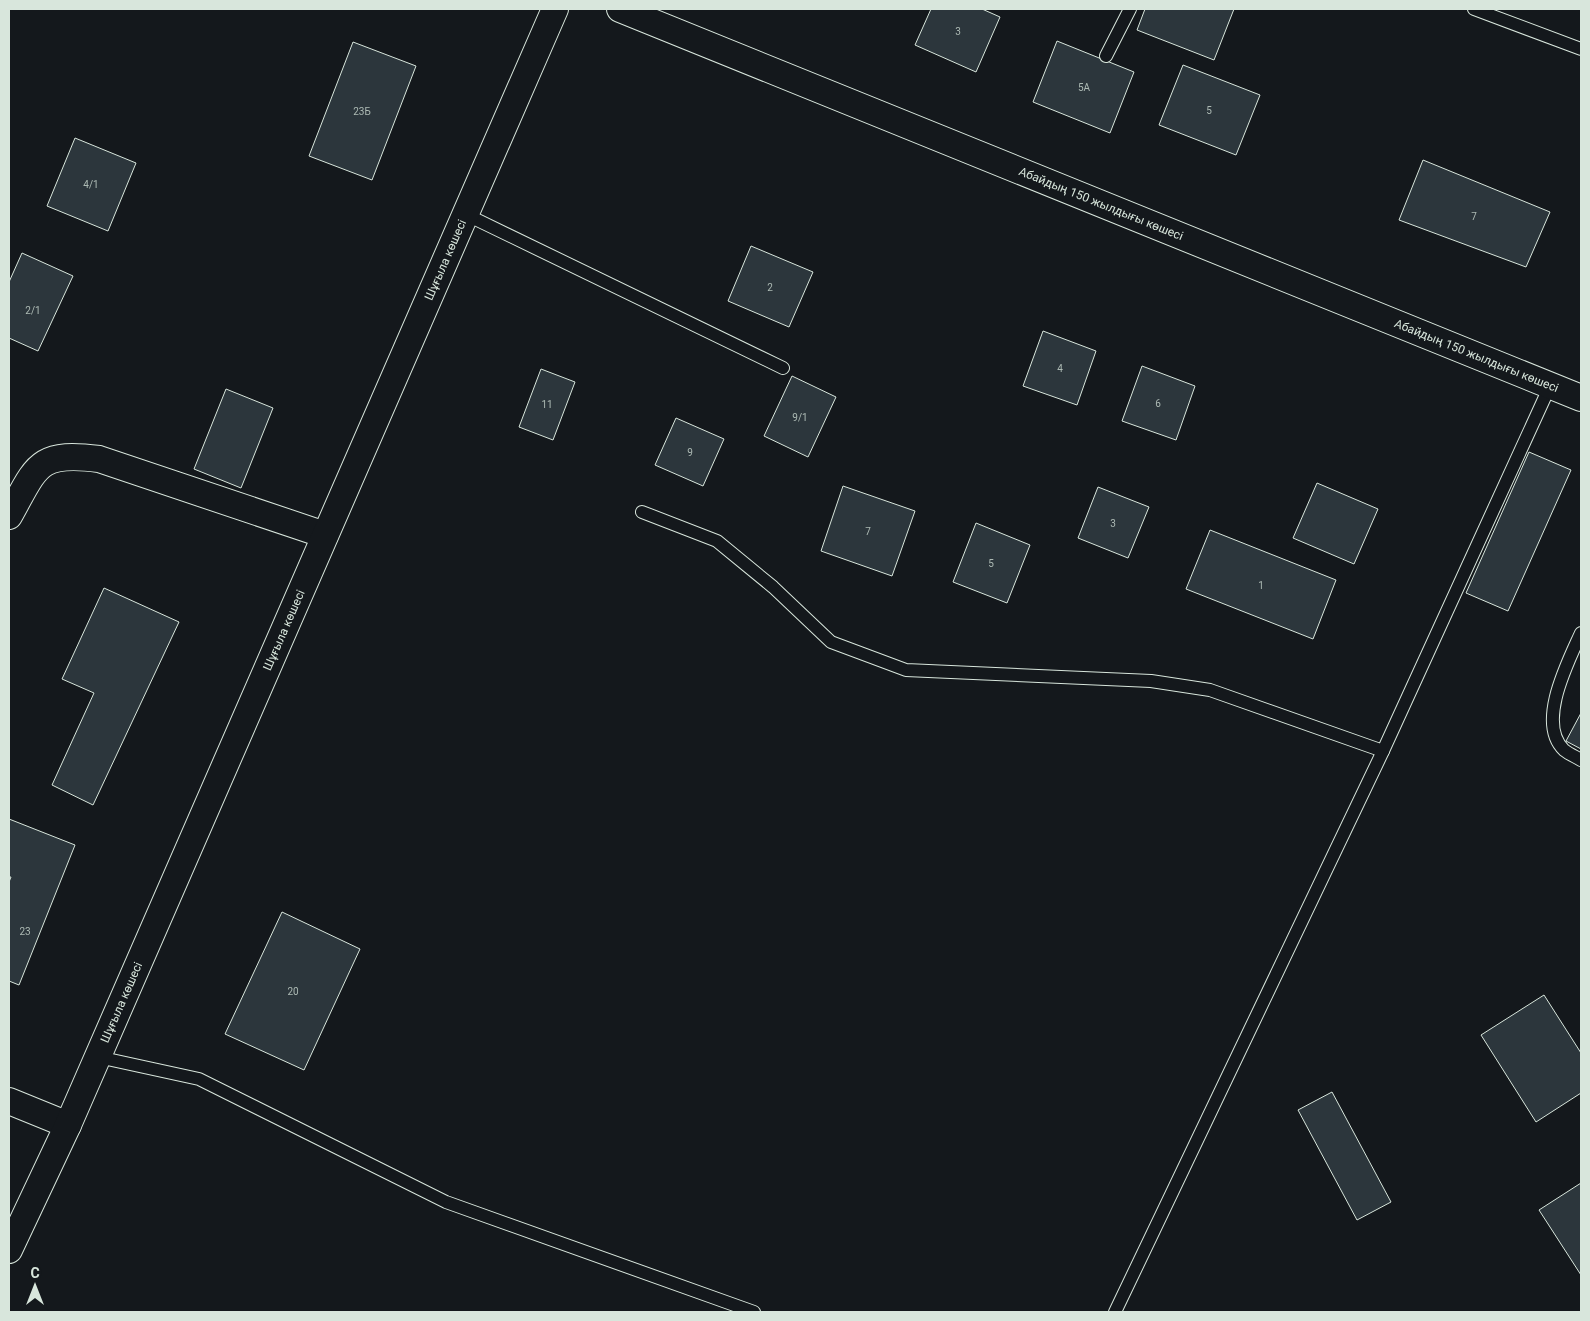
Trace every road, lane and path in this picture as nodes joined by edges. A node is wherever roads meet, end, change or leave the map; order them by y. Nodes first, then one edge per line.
1 (555, 9) edge
2 (620, 9) edge
3 (1130, 9) edge
4 (1474, 9) edge
5 (1581, 49) edge
6 (1106, 56) dead end
7 (465, 214) junction
8 (782, 368) dead end
9 (1550, 386) junction
10 (1581, 398) edge
11 (642, 512) dead end
12 (9, 516) edge
13 (325, 535) junction
14 (1581, 633) edge
15 (1384, 751) junction
16 (1581, 760) edge
17 (98, 1057) junction
18 (9, 1101) edge
19 (68, 1125) junction
20 (9, 1250) edge
21 (754, 1312) edge
22 (1115, 1312) edge

1 - 7 street, Шұғыла көшесі
2 - 9 street, Абайдың 150 жылдығы көшесі
3 - 6 lane
4 - 5 lane
7 - 8 lane
7 - 13 street, Шұғыла көшесі
9 - 10 street, Абайдың 150 жылдығы көшесі
9 - 15 lane
11 - 15 lane
12 - 13 street
13 - 17 street, Шұғыла көшесі
14 - 16 lane
15 - 22 lane
17 - 19 street, Шұғыла көшесі
17 - 21 lane
18 - 19 street
19 - 20 street, Шұғыла көшесі

